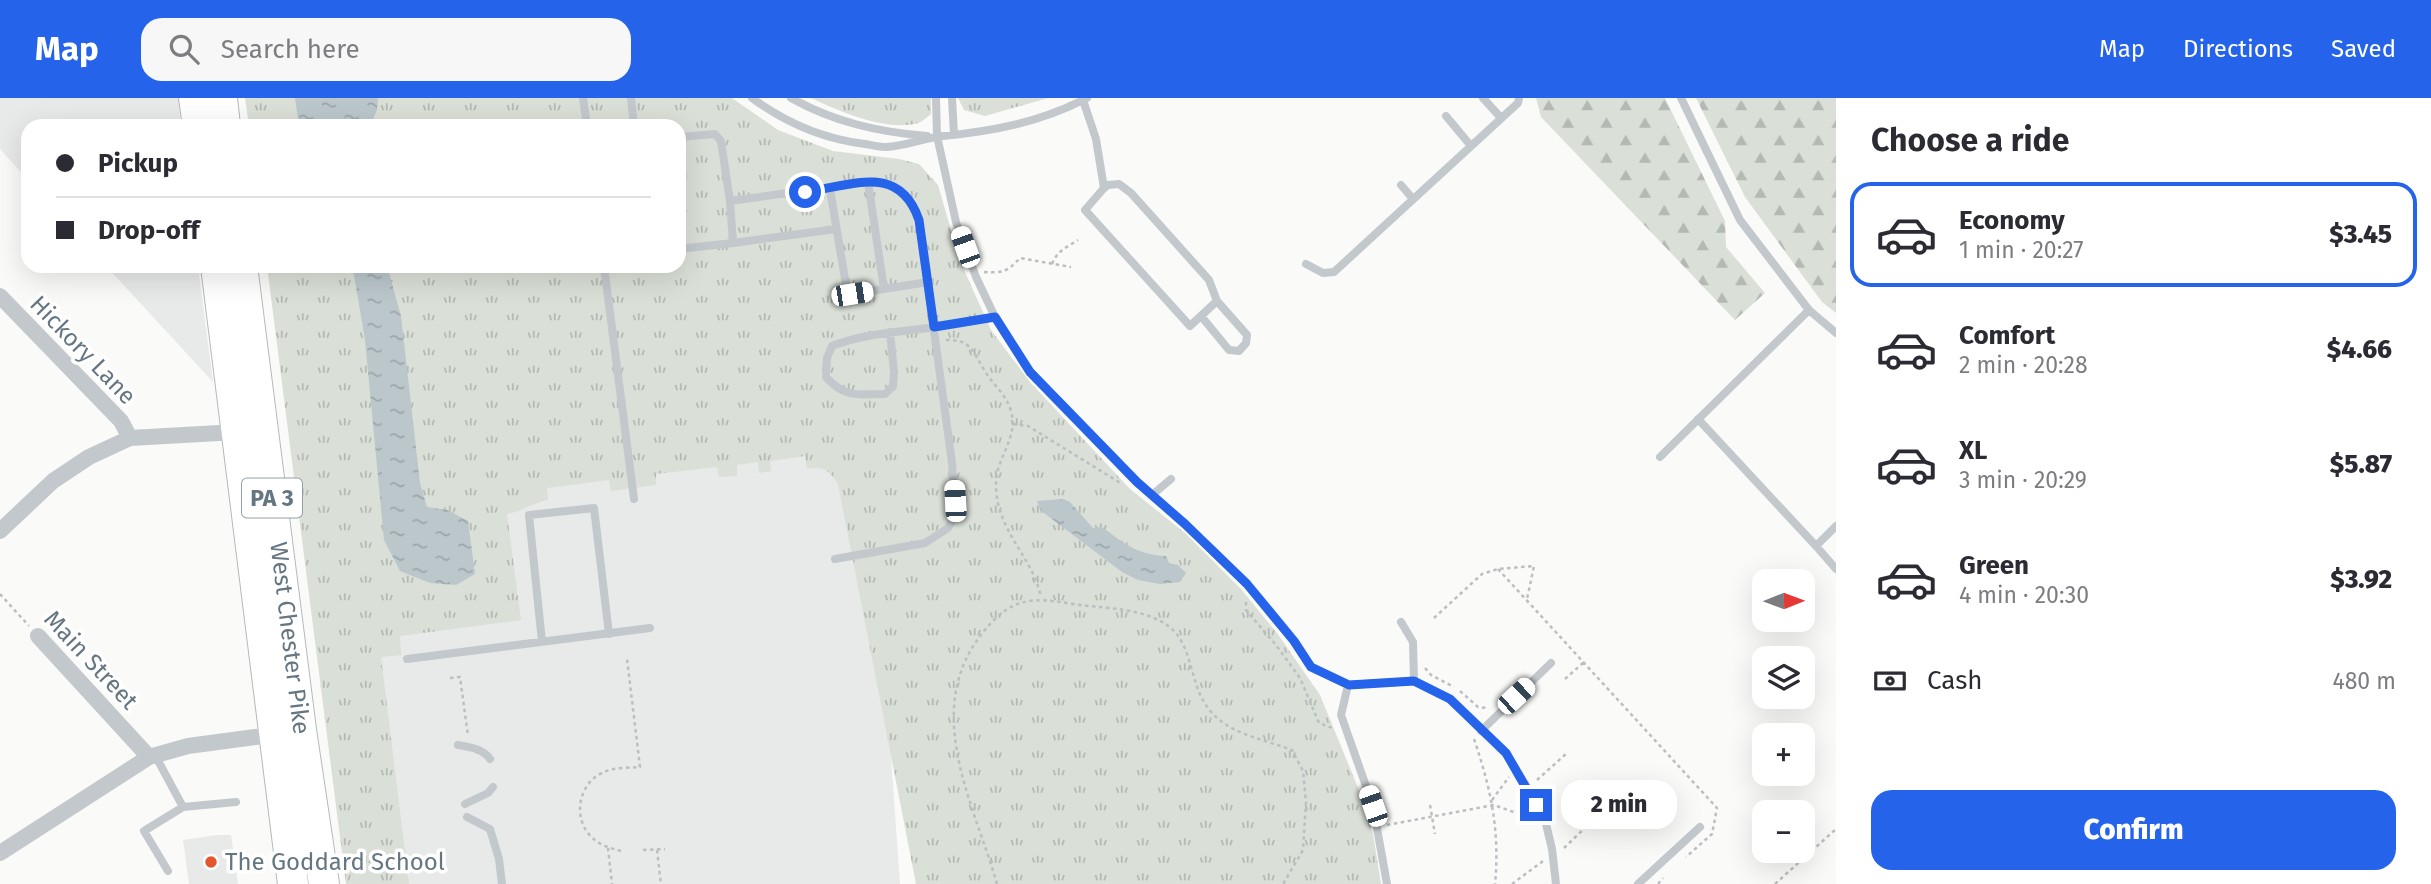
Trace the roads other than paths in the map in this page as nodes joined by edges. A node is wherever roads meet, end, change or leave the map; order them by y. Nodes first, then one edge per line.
1 (194, 98) edge
2 (222, 98) edge
3 (583, 98) edge
4 (631, 98) edge
5 (752, 98) edge
6 (791, 98) edge
7 (936, 98) edge
8 (952, 98) edge
9 (1483, 98) edge
10 (1519, 98) edge
11 (1681, 98) edge
12 (1085, 99) edge
13 (1446, 116) dead end
14 (1501, 118) junction
15 (197, 119) edge
16 (224, 119) edge
17 (586, 119) edge
18 (633, 119) edge
19 (954, 135) junction
20 (686, 136) edge
21 (937, 136) junction
22 (1471, 146) junction
23 (868, 182) junction
24 (1401, 185) dead end
25 (1104, 188) junction
26 (830, 189) junction
27 (1413, 199) junction
28 (730, 201) junction
29 (836, 229) junction
30 (733, 243) junction
31 (686, 248) edge
32 (1306, 264) dead end
33 (217, 273) edge
34 (243, 273) edge
35 (605, 273) edge
36 (928, 282) junction
37 (884, 289) junction
38 (0, 296) edge
39 (1217, 301) junction
40 (1810, 310) junction
41 (1201, 316) junction
42 (995, 317) junction
43 (934, 327) junction
44 (890, 332) junction
45 (1836, 333) edge
46 (1698, 419) junction
47 (237, 432) junction
48 (130, 438) junction
49 (1660, 457) dead end
50 (1171, 479) dead end
51 (1152, 495) junction
52 (634, 499) dead end
53 (1836, 526) edge
54 (0, 531) edge
55 (1816, 546) junction
56 (835, 559) dead end
57 (1836, 569) edge
58 (1401, 622) dead end
59 (650, 628) dead end
60 (608, 634) junction
61 (38, 636) road end
62 (542, 642) junction
63 (407, 659) dead end
64 (1551, 663) dead end
65 (1414, 681) junction
66 (1349, 685) junction
67 (1481, 731) junction
68 (288, 732) junction
69 (458, 745) dead end
70 (152, 756) junction
71 (490, 759) dead end
72 (493, 787) dead end
73 (236, 802) dead end
74 (465, 804) dead end
75 (183, 807) junction
76 (467, 817) dead end
77 (1700, 827) dead end
78 (0, 853) edge
79 (168, 871) dead end
80 (293, 884) edge
81 (324, 884) edge
82 (502, 884) edge
83 (1387, 884) edge
84 (1556, 884) edge
85 (1637, 884) edge

1 - 15 highway
2 - 16 highway
3 - 17 lane
4 - 18 lane
5 - 21 lane
6 - 21 lane
7 - 21 lane
8 - 19 lane
9 - 14 lane
10 - 14 lane
11 - 40 lane
12 - 19 lane
12 - 25 lane
13 - 22 lane
14 - 22 lane
19 - 21 lane
20 - 28 lane
21 - 42 lane
22 - 27 lane
23 - 26 lane
23 - 36 lane
23 - 37 lane
24 - 27 lane
25 - 39 lane
25 - 41 lane
26 - 28 lane
26 - 29 lane
27 - 32 lane
28 - 30 lane
29 - 30 lane
29 - 37 lane
30 - 31 lane
33 - 47 highway, West Chester Pike / PA 3
34 - 68 highway, West Chester Pike / PA 3
35 - 52 lane
36 - 37 lane
36 - 43 lane
38 - 48 street, Hickory Lane
39 - 41 lane
39 - 41 lane
40 - 45 lane
40 - 46 lane
42 - 43 lane
42 - 51 lane
43 - 44 lane
43 - 56 lane
44 - 44 lane
46 - 49 lane
46 - 55 lane
47 - 48 street
47 - 68 highway, West Chester Pike / PA 3
48 - 54 street
50 - 51 lane
51 - 66 lane
53 - 55 lane
55 - 57 lane
58 - 65 lane
59 - 60 lane
60 - 62 lane
60 - 62 lane
61 - 70 street, Main Street
62 - 63 lane
64 - 67 lane
65 - 66 lane
65 - 67 lane
66 - 83 lane
67 - 84 lane
68 - 70 street
68 - 80 highway, West Chester Pike / PA 3
68 - 81 highway, West Chester Pike / PA 3
69 - 71 lane
70 - 75 lane
70 - 78 street
72 - 74 lane
73 - 75 lane
75 - 79 lane
76 - 82 lane
77 - 85 lane

